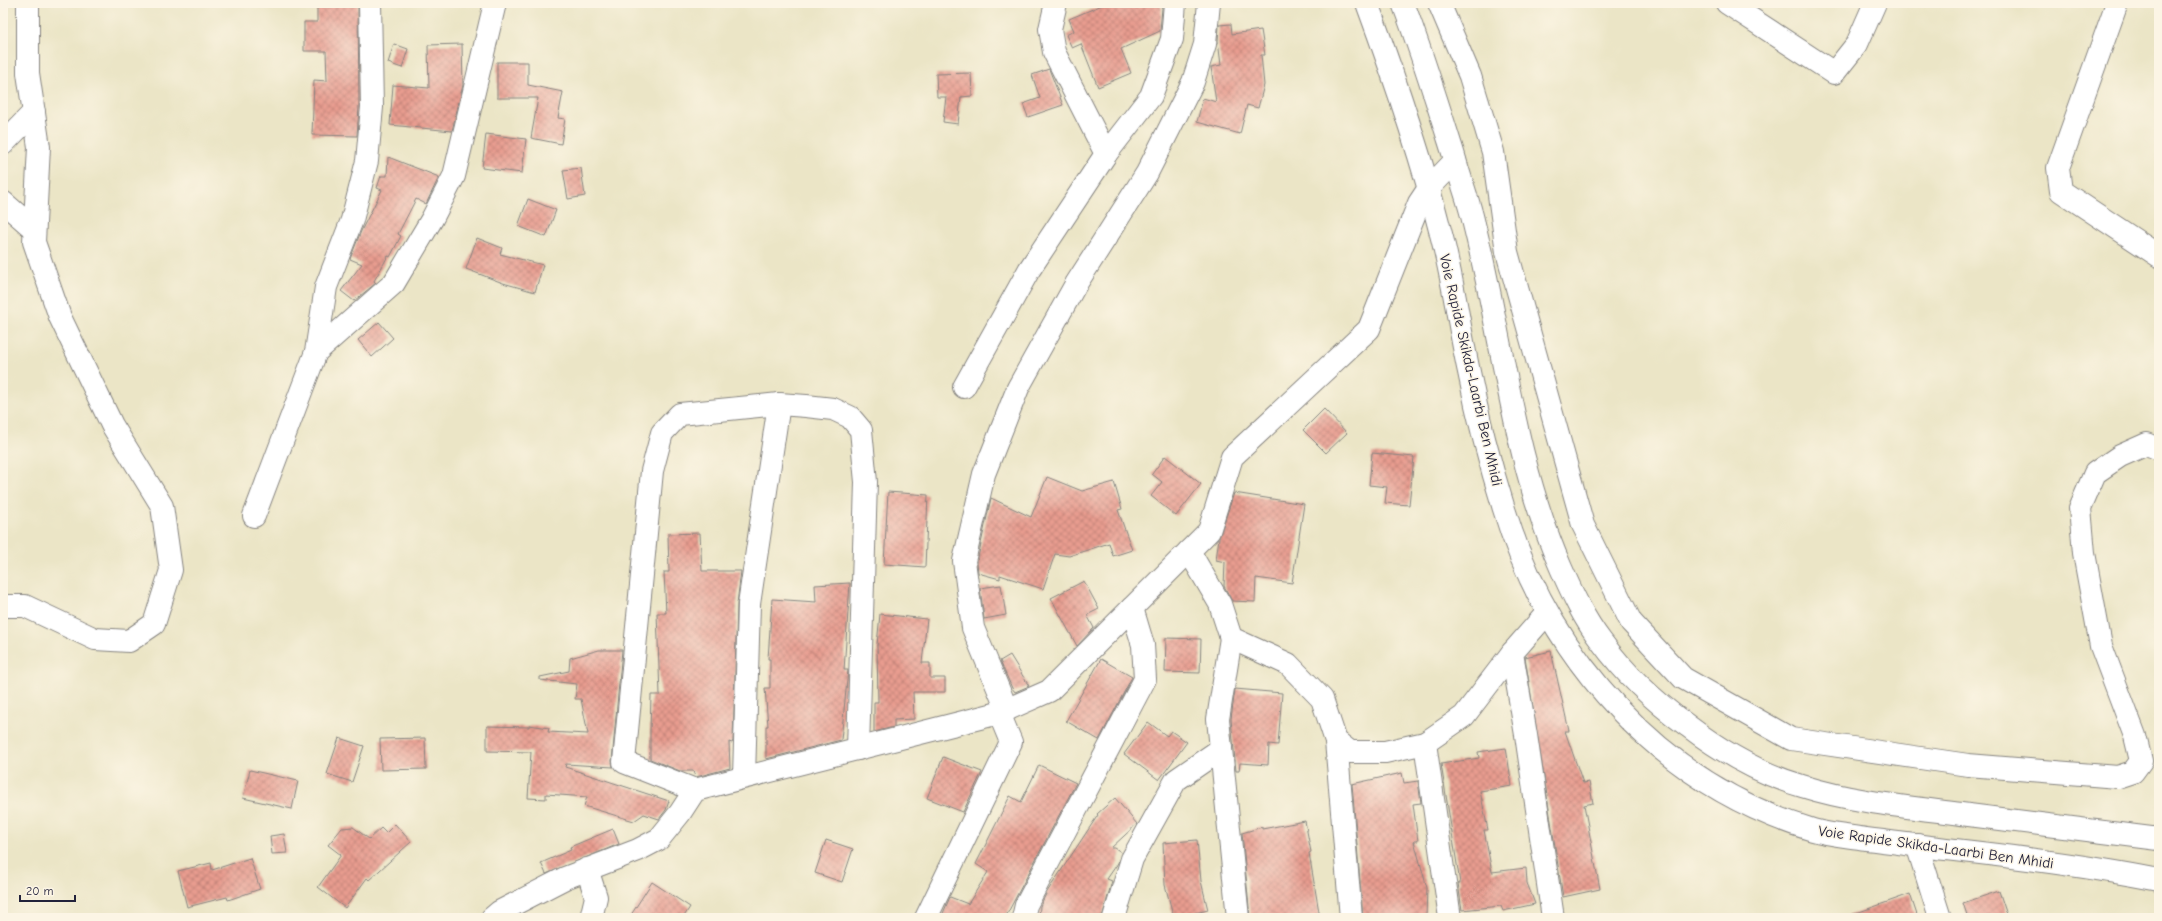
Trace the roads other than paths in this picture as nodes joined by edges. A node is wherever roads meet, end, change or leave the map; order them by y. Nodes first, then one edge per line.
1 (28, 3) edge
2 (370, 3) edge
3 (495, 3) edge
4 (1056, 3) edge
5 (1175, 3) edge
6 (1209, 3) edge
7 (1367, 3) edge
8 (1403, 3) edge
9 (1440, 3) edge
10 (1727, 3) edge
11 (1875, 3) edge
12 (2117, 3) edge
13 (34, 112) junction
14 (3, 144) edge
15 (1106, 154) junction
16 (1455, 161) junction
17 (1429, 188) junction
18 (3, 202) edge
19 (34, 229) junction
20 (2159, 256) edge
21 (316, 352) junction
22 (964, 388) dead end
23 (779, 404) junction
24 (2159, 449) edge
25 (254, 516) dead end
26 (1189, 551) junction
27 (3, 606) edge
28 (1132, 608) junction
29 (1547, 613) junction
30 (1231, 638) junction
31 (1512, 653) junction
32 (1003, 712) junction
33 (1336, 741) junction
34 (1425, 742) junction
35 (858, 749) junction
36 (1221, 749) junction
37 (744, 777) junction
38 (695, 790) junction
39 (2159, 840) edge
40 (1917, 845) junction
41 (587, 869) junction
42 (2159, 880) edge
43 (492, 918) edge
44 (591, 918) edge
45 (926, 918) edge
46 (1023, 918) edge
47 (1114, 918) edge
48 (1238, 918) edge
49 (1351, 918) edge
50 (1450, 918) edge
51 (1553, 918) edge
52 (1940, 918) edge

1 - 13 main road
2 - 21 main road
3 - 21 main road
4 - 15 main road
5 - 15 main road
6 - 32 main road
7 - 17 main road, Voie Rapide Skikda-Laarbi Ben Mhidi
8 - 16 main road
9 - 24 main road
10 - 11 main road
12 - 20 main road
13 - 14 main road
13 - 19 main road
15 - 22 main road
16 - 17 main road
16 - 39 main road
17 - 26 main road
17 - 29 main road, Voie Rapide Skikda-Laarbi Ben Mhidi
18 - 19 main road
19 - 27 main road
21 - 25 main road
23 - 35 main road
23 - 37 main road
23 - 38 main road
26 - 28 main road
26 - 30 main road
28 - 32 main road
28 - 46 main road
29 - 31 main road
29 - 40 main road, Voie Rapide Skikda-Laarbi Ben Mhidi
30 - 33 main road
30 - 36 main road
31 - 34 main road
31 - 51 main road
32 - 35 main road
32 - 45 main road
33 - 34 main road
33 - 49 main road
34 - 50 main road
35 - 37 main road
36 - 47 main road
36 - 48 main road
37 - 38 main road
38 - 41 main road
40 - 42 main road, Voie Rapide Skikda-Laarbi Ben Mhidi
40 - 52 main road
41 - 43 main road
41 - 44 main road

